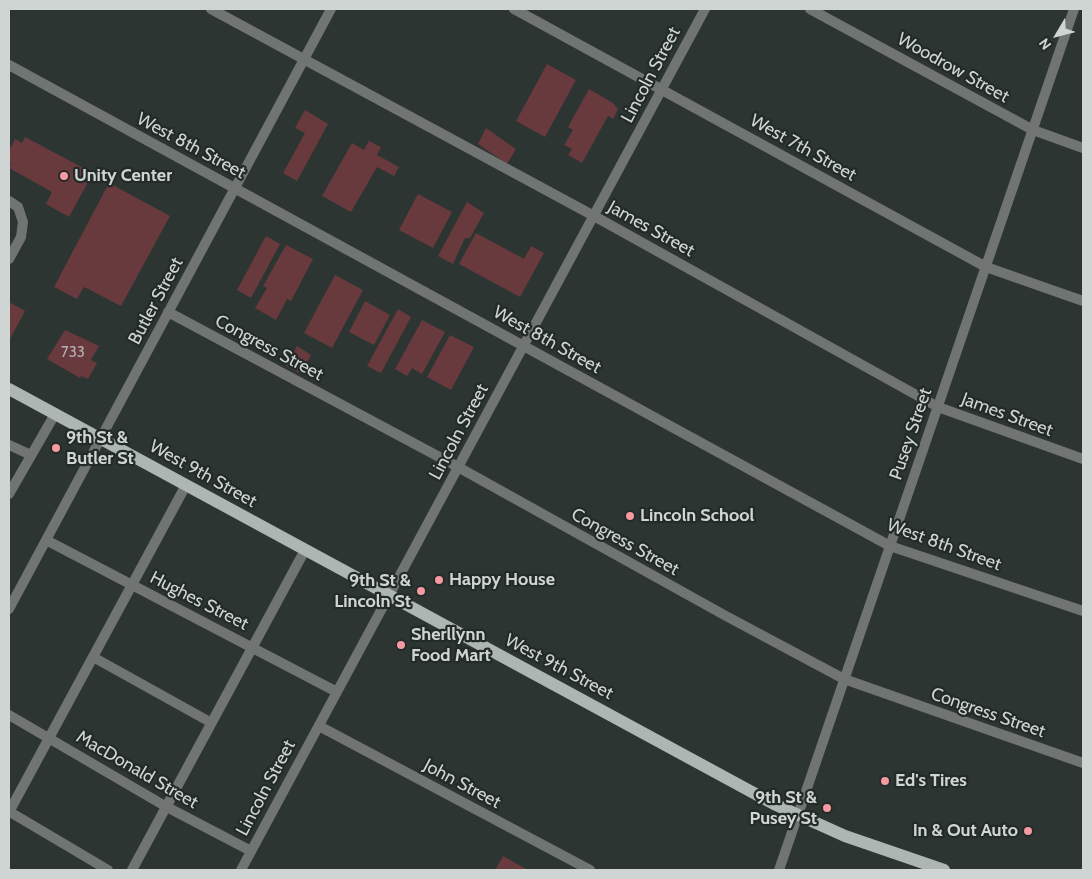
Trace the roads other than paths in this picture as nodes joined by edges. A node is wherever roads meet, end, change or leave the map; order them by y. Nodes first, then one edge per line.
1 (211, 9) edge
2 (331, 9) edge
3 (514, 9) edge
4 (705, 9) edge
5 (810, 9) edge
6 (1074, 9) edge
7 (304, 58) junction
8 (9, 65) edge
9 (662, 88) junction
10 (1033, 130) junction
11 (1083, 148) edge
12 (235, 188) junction
13 (9, 201) edge
14 (594, 216) junction
15 (9, 259) edge
16 (986, 267) junction
17 (1083, 300) edge
18 (168, 312) junction
19 (524, 345) junction
20 (9, 389) edge
21 (938, 407) junction
22 (54, 414) junction
23 (100, 438) junction
24 (9, 445) edge
25 (31, 456) junction
26 (1083, 459) edge
27 (458, 467) junction
28 (186, 485) junction
29 (9, 494) edge
30 (46, 540) junction
31 (890, 546) junction
32 (305, 550) junction
33 (132, 584) junction
34 (389, 595) junction
35 (9, 609) edge
36 (1083, 612) edge
37 (252, 646) junction
38 (93, 657) junction
39 (844, 679) junction
40 (337, 692) junction
41 (9, 715) edge
42 (210, 722) junction
43 (319, 726) junction
44 (49, 738) junction
45 (1083, 763) edge
46 (165, 806) junction
47 (9, 812) edge
48 (798, 816) junction
49 (251, 851) junction
50 (108, 870) edge
51 (132, 870) edge
52 (241, 870) edge
53 (590, 870) edge
54 (779, 870) edge
55 (944, 870) edge

1 - 7 street, James Street
2 - 7 street, Butler Street
3 - 9 street, West 7th Street
4 - 9 street, Lincoln Street
5 - 10 street, Woodrow Street
6 - 10 street, Pusey Street
7 - 12 street, Butler Street
7 - 14 street, James Street
8 - 12 street, West 8th Street
9 - 14 street, Lincoln Street
9 - 16 street, West 7th Street
10 - 11 street, Woodrow Street
10 - 16 street, Pusey Street
12 - 18 street, Butler Street
12 - 19 street, West 8th Street
13 - 15 street
14 - 19 street, Lincoln Street
14 - 21 street, James Street
16 - 17 street, West 7th Street
16 - 21 street, Pusey Street
18 - 23 street, Butler Street
18 - 27 street, Congress Street
19 - 27 street, Lincoln Street
19 - 31 street, West 8th Street
20 - 22 main road, West 9th Street
21 - 26 street, James Street
21 - 31 street, Pusey Street
22 - 23 main road, West 9th Street
22 - 25 street
23 - 28 main road, West 9th Street
23 - 30 street, Butler Street
24 - 25 street
25 - 29 street
27 - 34 street, Lincoln Street
27 - 39 street, Congress Street
28 - 32 main road, West 9th Street
28 - 33 street
30 - 33 street, Hughes Street
30 - 35 street, Butler Street
31 - 36 street, West 8th Street
31 - 39 street, Pusey Street
32 - 34 main road, West 9th Street
32 - 37 street
33 - 37 street, Hughes Street
33 - 38 street
34 - 40 street, Lincoln Street
34 - 48 main road, West 9th Street
37 - 40 street, Hughes Street
37 - 42 street
38 - 42 street
38 - 44 street
39 - 45 street, Congress Street
39 - 48 street, Pusey Street
40 - 43 street, Lincoln Street
41 - 44 street, MacDonald Street
42 - 46 street
43 - 49 street, Lincoln Street
43 - 53 street, John Street
44 - 46 street, MacDonald Street
44 - 47 street
46 - 49 street, MacDonald Street
46 - 51 street
47 - 50 street
48 - 54 street, Pusey Street
48 - 55 main road, West 9th Street
49 - 52 street, Lincoln Street

